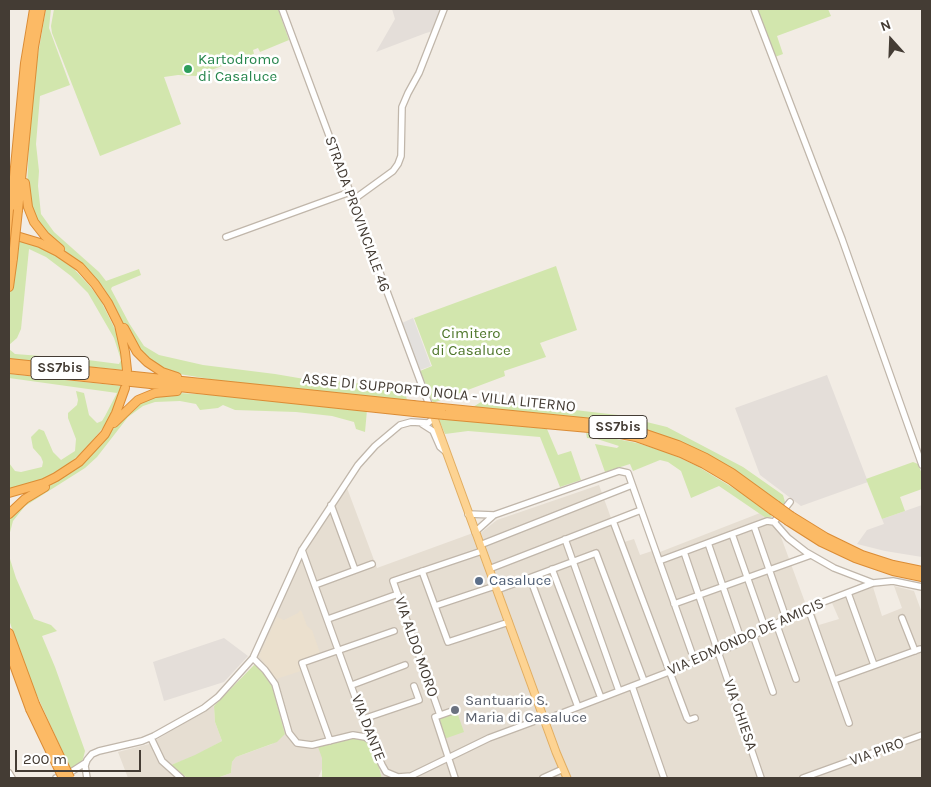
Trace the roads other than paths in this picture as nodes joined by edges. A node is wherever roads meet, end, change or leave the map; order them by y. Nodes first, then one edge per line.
1 (34, 9) edge
2 (41, 9) edge
3 (282, 9) edge
4 (444, 9) edge
5 (754, 9) edge
6 (18, 136) junction
7 (23, 156) junction
8 (9, 186) edge
9 (350, 192) junction
10 (353, 200) junction
11 (15, 210) junction
12 (9, 229) edge
13 (9, 236) edge
14 (226, 237) dead end
15 (74, 263) junction
16 (9, 287) edge
17 (111, 308) junction
18 (9, 362) edge
19 (9, 369) edge
20 (127, 370) dead end
21 (196, 382) junction
22 (125, 388) dead end
23 (206, 390) junction
24 (428, 402) junction
25 (413, 408) junction
26 (434, 418) junction
27 (418, 422) junction
28 (105, 434) junction
29 (446, 453) junction
30 (922, 465) edge
31 (56, 477) junction
32 (632, 485) junction
33 (9, 493) edge
34 (790, 502) dead end
35 (331, 505) junction
36 (641, 510) junction
37 (9, 514) edge
38 (468, 514) junction
39 (494, 515) junction
40 (790, 518) junction
41 (614, 521) junction
42 (774, 522) junction
43 (754, 526) junction
44 (475, 532) junction
45 (732, 534) junction
46 (565, 539) junction
47 (708, 543) junction
48 (481, 548) junction
49 (302, 550) junction
50 (684, 552) junction
51 (811, 555) junction
52 (573, 561) junction
53 (659, 561) junction
54 (372, 564) dead end
55 (489, 569) junction
56 (552, 569) junction
57 (355, 570) junction
58 (770, 570) junction
59 (422, 571) junction
60 (922, 571) edge
61 (922, 577) edge
62 (530, 578) junction
63 (747, 578) junction
64 (873, 583) junction
65 (315, 585) junction
66 (723, 587) junction
67 (922, 587) edge
68 (496, 588) junction
69 (848, 592) junction
70 (398, 594) junction
71 (699, 595) junction
72 (674, 604) junction
73 (435, 606) junction
74 (808, 608) junction
75 (786, 618) junction
76 (902, 618) dead end
77 (328, 619) junction
78 (509, 622) junction
79 (776, 623) junction
80 (764, 628) junction
81 (394, 631) dead end
82 (9, 633) edge
83 (754, 635) junction
84 (742, 642) junction
85 (339, 650) junction
86 (9, 651) edge
87 (718, 652) junction
88 (253, 658) junction
89 (695, 662) junction
90 (405, 665) dead end
91 (874, 665) junction
92 (670, 672) junction
93 (796, 679) dead end
94 (834, 680) junction
95 (644, 681) junction
96 (352, 685) junction
97 (414, 686) dead end
98 (632, 686) junction
99 (620, 691) junction
100 (773, 692) dead end
101 (601, 698) junction
102 (32, 706) junction
103 (578, 707) junction
104 (452, 711) dead end
105 (440, 715) junction
106 (695, 718) dead end
107 (363, 719) junction
108 (544, 719) junction
109 (849, 723) dead end
110 (922, 735) edge
111 (151, 738) junction
112 (330, 741) junction
113 (371, 741) junction
114 (448, 758) junction
115 (86, 763) junction
116 (563, 769) junction
117 (9, 773) edge
118 (70, 775) edge
119 (12, 778) edge
120 (64, 778) edge
121 (87, 778) edge
122 (181, 778) edge
123 (455, 778) edge
124 (543, 778) edge
125 (567, 778) edge
126 (664, 778) edge
127 (761, 778) edge
128 (803, 778) edge

1 - 6 highway
2 - 7 highway
3 - 9 street, STRADA PROVINCIALE 46
4 - 10 street
5 - 30 street
6 - 8 highway
6 - 11 highway
7 - 11 highway
7 - 15 highway
9 - 10 street, STRADA PROVINCIALE 46
9 - 14 street
10 - 24 street, STRADA PROVINCIALE 46
11 - 12 highway
11 - 16 highway, bridge
13 - 15 highway
15 - 17 highway
17 - 20 highway
17 - 21 highway
18 - 21 highway, ASSE DI SUPPORTO NOLA - VILLA LITERNO / SS7bis
19 - 23 highway, ASSE DI SUPPORTO NOLA - VILLA LITERNO / SS7bis
21 - 25 highway, ASSE DI SUPPORTO NOLA - VILLA LITERNO / SS7bis
22 - 28 highway
23 - 25 highway, ASSE DI SUPPORTO NOLA - VILLA LITERNO / SS7bis
23 - 28 highway
24 - 26 street, STRADA PROVINCIALE 46
24 - 27 street
25 - 40 highway, ASSE DI SUPPORTO NOLA - VILLA LITERNO / SS7bis, bridge
26 - 27 street
26 - 29 main road
27 - 29 street
27 - 35 street
28 - 31 highway
29 - 38 main road
31 - 33 highway
31 - 37 highway
32 - 36 street
32 - 39 street
32 - 48 street, VIA ALDO MORO
34 - 42 street
35 - 49 street
35 - 57 street
36 - 41 street
36 - 53 street
38 - 39 street
38 - 44 main road
39 - 44 street
40 - 60 highway, ASSE DI SUPPORTO NOLA - VILLA LITERNO / SS7bis
40 - 61 highway, ASSE DI SUPPORTO NOLA - VILLA LITERNO / SS7bis
41 - 46 street
41 - 92 street
42 - 43 street
42 - 51 street
43 - 45 street
43 - 58 street
44 - 48 main road
45 - 47 street
45 - 63 street
46 - 52 street
46 - 55 street
47 - 50 street
47 - 66 street
48 - 55 main road
48 - 59 street, VIA ALDO MORO
49 - 65 street, VIA DANTE
49 - 88 street
50 - 53 street
50 - 71 street, VIA CHIESA
51 - 58 street
51 - 64 street
52 - 56 street
52 - 95 street
52 - 99 street
53 - 72 street
54 - 57 street
55 - 68 main road
56 - 62 street
56 - 101 street
57 - 65 street
58 - 63 street
58 - 75 street
59 - 70 street, VIA ALDO MORO
59 - 73 street
62 - 68 street
62 - 103 street
63 - 66 street
63 - 80 street
64 - 67 street, VIA EDMONDO DE AMICIS
64 - 69 street, VIA EDMONDO DE AMICIS
65 - 77 street, VIA DANTE
66 - 71 street
66 - 84 street
68 - 73 street
68 - 78 main road
69 - 74 street, VIA EDMONDO DE AMICIS
69 - 91 street
70 - 77 street
70 - 105 street, VIA ALDO MORO
71 - 72 street
71 - 87 street, VIA CHIESA
72 - 89 street
73 - 78 street
74 - 75 street, VIA EDMONDO DE AMICIS
74 - 94 street
75 - 79 street, VIA EDMONDO DE AMICIS
76 - 91 street
77 - 85 street, VIA DANTE
78 - 108 main road
79 - 80 street, VIA EDMONDO DE AMICIS
79 - 93 street
80 - 83 street, VIA EDMONDO DE AMICIS
81 - 85 street
82 - 102 highway
83 - 84 street, VIA EDMONDO DE AMICIS
83 - 100 street
84 - 87 street, VIA EDMONDO DE AMICIS
85 - 96 street, VIA DANTE
85 - 112 street
86 - 102 highway
87 - 89 street, VIA EDMONDO DE AMICIS
87 - 127 street, VIA CHIESA
88 - 111 street
88 - 112 street
89 - 92 street, VIA EDMONDO DE AMICIS
90 - 96 street
91 - 94 street
92 - 95 street, VIA EDMONDO DE AMICIS
92 - 106 street
94 - 109 street
95 - 98 street, VIA EDMONDO DE AMICIS
96 - 107 street, VIA DANTE
97 - 107 street
98 - 99 street, VIA EDMONDO DE AMICIS
98 - 126 street
99 - 101 street, VIA EDMONDO DE AMICIS
101 - 103 street, VIA EDMONDO DE AMICIS
102 - 118 highway, bridge
102 - 120 highway, bridge
103 - 108 street, VIA EDMONDO DE AMICIS
104 - 105 street
105 - 114 street, VIA ALDO MORO
107 - 113 street, VIA DANTE
108 - 114 street, VIA DANTE
108 - 116 main road
110 - 128 street, VIA PIRO
111 - 115 street
111 - 122 street
112 - 113 street
113 - 114 street, VIA DANTE
114 - 123 street
115 - 118 street
115 - 121 street
116 - 124 street
116 - 125 main road
117 - 119 street

